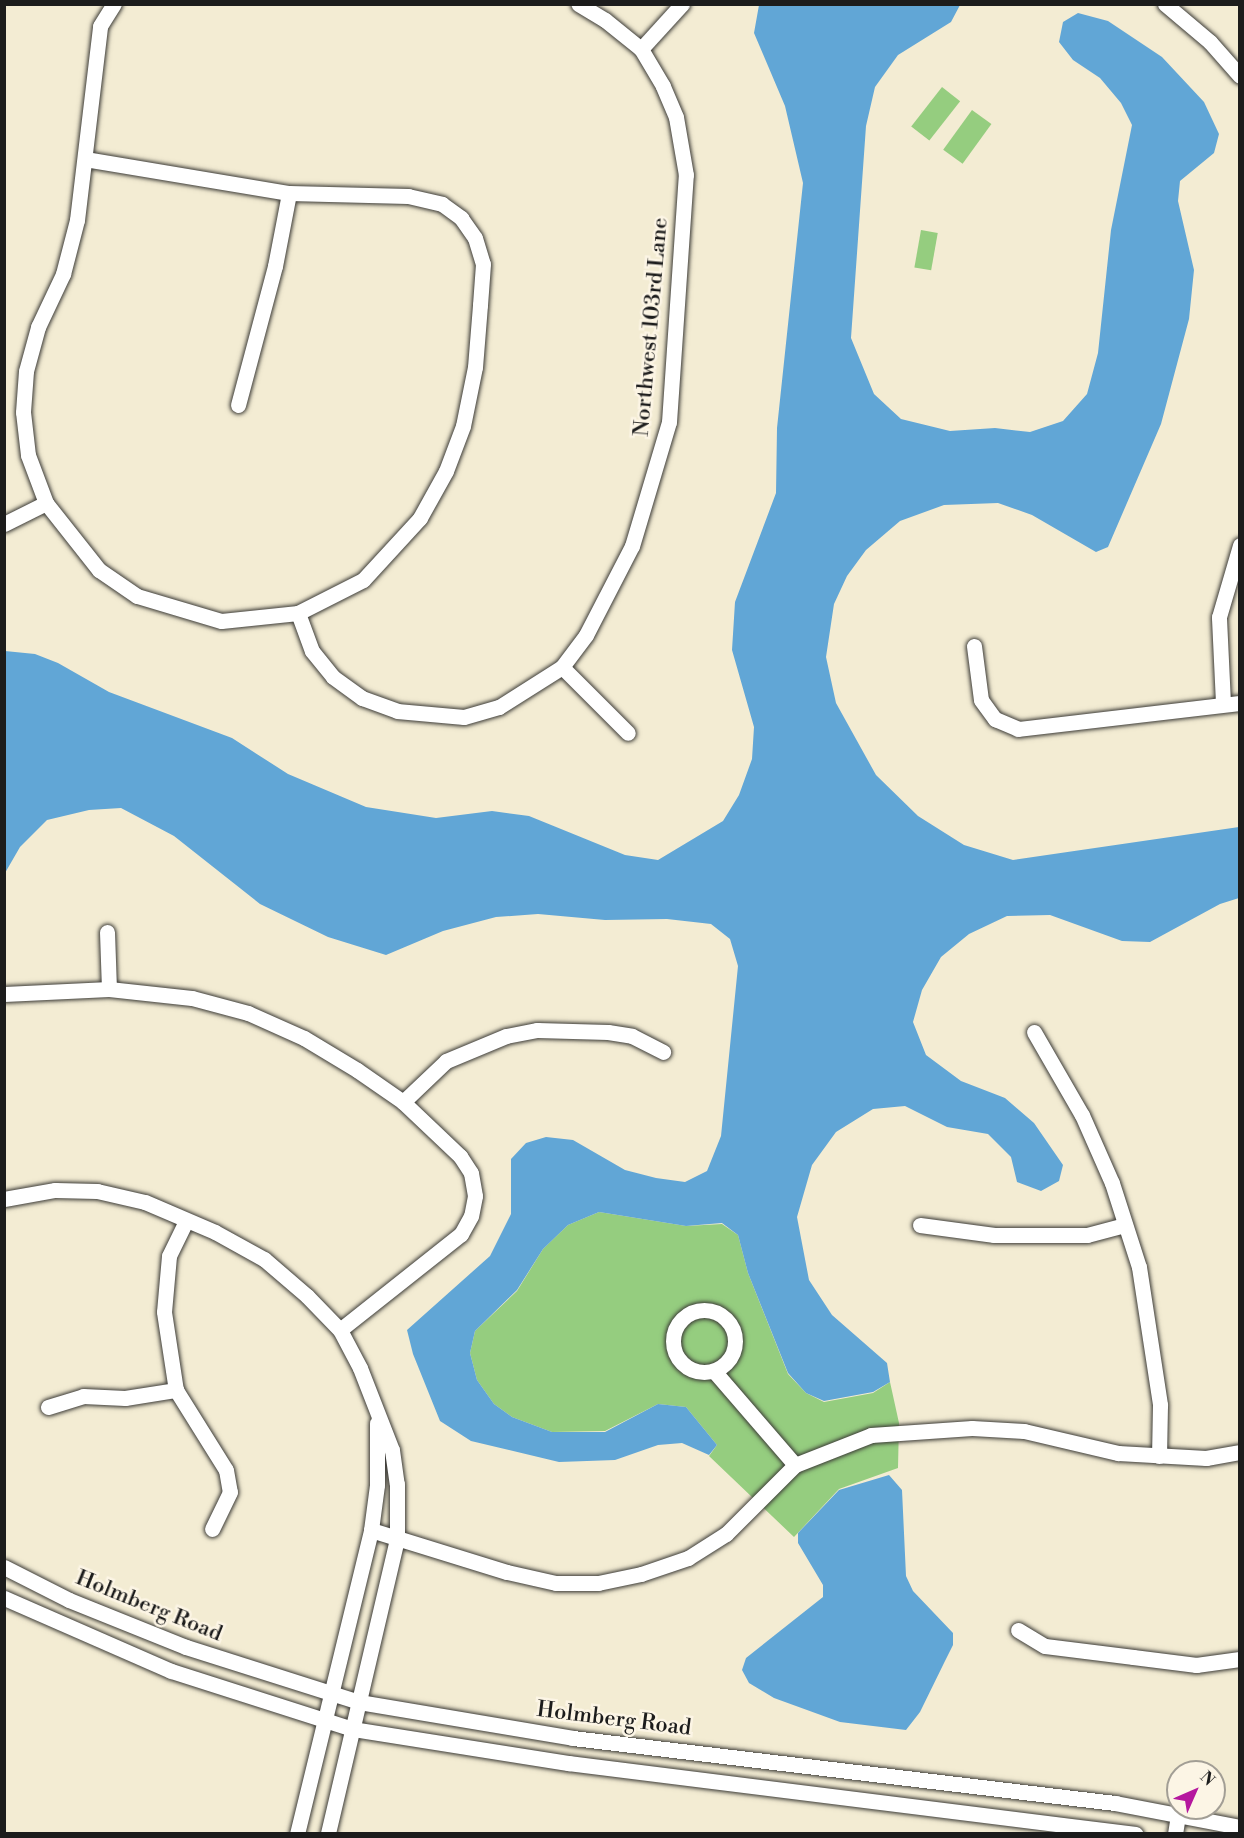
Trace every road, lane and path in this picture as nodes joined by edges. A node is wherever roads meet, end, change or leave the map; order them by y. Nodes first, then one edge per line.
1 (114, 4) edge
2 (578, 4) edge
3 (682, 4) edge
4 (1170, 6) edge
5 (641, 49) junction
6 (1239, 76) edge
7 (85, 159) junction
8 (289, 193) junction
9 (238, 405) dead end
10 (46, 503) junction
11 (4, 524) edge
12 (1239, 545) edge
13 (298, 613) junction
14 (974, 646) dead end
15 (562, 667) junction
16 (1223, 703) junction
17 (1239, 703) edge
18 (628, 733) dead end
19 (107, 932) dead end
20 (109, 989) junction
21 (4, 994) edge
22 (1034, 1032) dead end
23 (663, 1052) dead end
24 (403, 1102) junction
25 (4, 1199) edge
26 (186, 1221) junction
27 (920, 1225) dead end
28 (1125, 1225) junction
29 (340, 1330) junction
30 (714, 1371) junction
31 (176, 1390) junction
32 (48, 1407) dead end
33 (376, 1408) junction
34 (1239, 1452) edge
35 (1159, 1456) junction
36 (795, 1465) junction
37 (212, 1529) dead end
38 (371, 1530) junction
39 (397, 1539) junction
40 (4, 1567) edge
41 (4, 1598) edge
42 (1018, 1630) dead end
43 (1239, 1659) edge
44 (330, 1694) junction
45 (359, 1702) junction
46 (323, 1719) junction
47 (353, 1729) junction
48 (1166, 1812) edge
49 (1192, 1820) edge
50 (1209, 1827) edge
51 (1239, 1827) edge
52 (297, 1833) edge
53 (328, 1833) edge
54 (1136, 1833) edge

1 - 7 street
2 - 5 street
3 - 5 street
4 - 6 street
5 - 15 street, Northwest 103rd Lane
7 - 8 street
7 - 10 street
8 - 9 street
8 - 13 street
10 - 11 street
10 - 13 street
12 - 16 street
13 - 15 street, Northwest 103rd Lane
14 - 16 street
15 - 18 street
16 - 17 street
19 - 20 street
20 - 21 street
20 - 24 street
22 - 28 street
23 - 24 street
24 - 29 street
25 - 26 street
26 - 29 street
26 - 31 street
27 - 28 street
28 - 35 street
29 - 33 street
30 - 30 street
30 - 36 street
31 - 32 street
31 - 37 street
33 - 38 street
33 - 39 street
34 - 35 street
35 - 36 street
36 - 39 street
38 - 39 street
38 - 44 street
39 - 45 street
40 - 44 street, Holmberg Road
41 - 46 street
42 - 43 street
44 - 45 street, Holmberg Road
44 - 46 street
45 - 47 street
45 - 48 street, Holmberg Road
46 - 47 street
46 - 52 street
47 - 53 street
47 - 54 street
49 - 50 street, Holmberg Road
50 - 51 street, Holmberg Road

